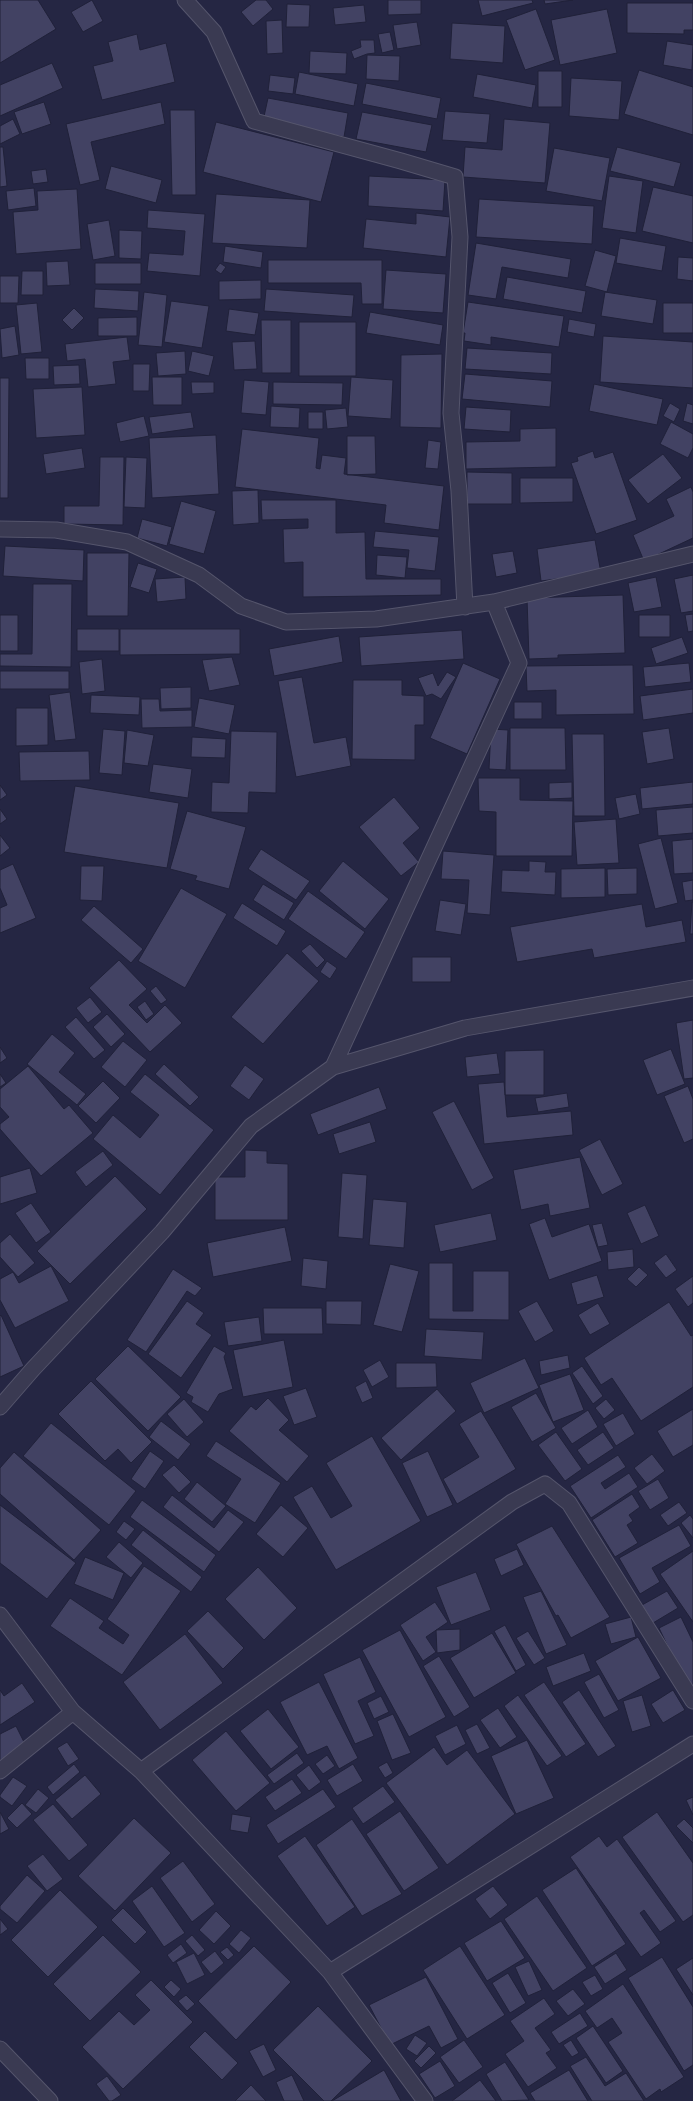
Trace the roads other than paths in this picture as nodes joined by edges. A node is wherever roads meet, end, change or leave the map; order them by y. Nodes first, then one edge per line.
1 (185, 0) edge
2 (0, 530) edge
3 (693, 554) edge
4 (494, 602) junction
5 (465, 606) junction
6 (693, 988) edge
7 (333, 1067) junction
8 (0, 1407) edge
9 (0, 1615) edge
10 (693, 1701) edge
11 (74, 1712) junction
12 (693, 1744) edge
13 (0, 1771) edge
14 (141, 1771) junction
15 (330, 1972) junction
16 (0, 2049) edge
17 (50, 2101) edge
18 (425, 2101) edge

1 - 5 street
2 - 5 street
3 - 4 street
4 - 5 street
4 - 7 street
6 - 7 street
7 - 8 street
9 - 11 street
10 - 14 street
11 - 13 street
11 - 14 street
12 - 15 street
14 - 15 street
15 - 18 street
16 - 17 street

